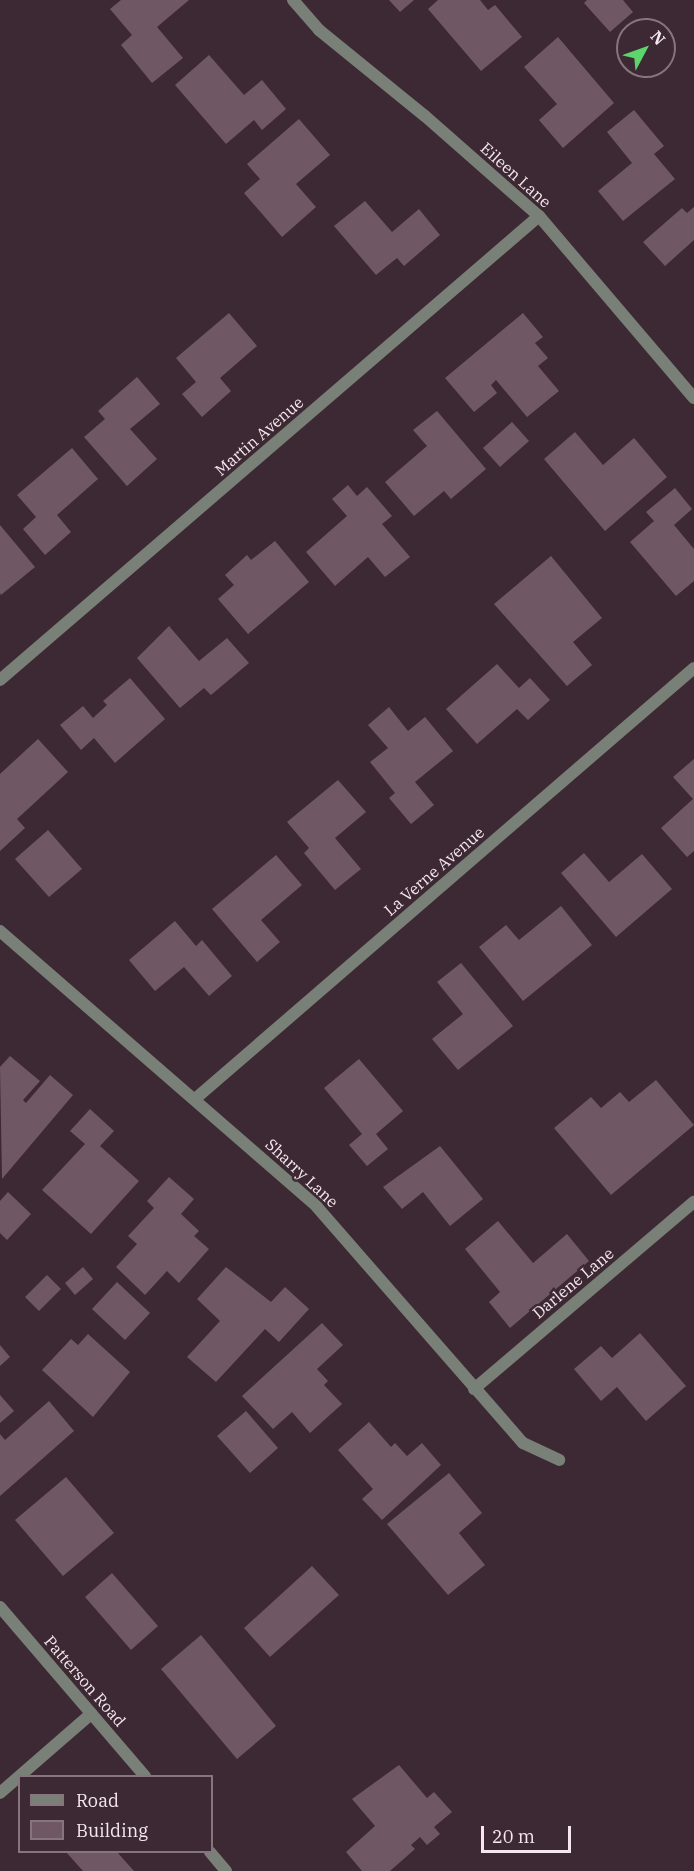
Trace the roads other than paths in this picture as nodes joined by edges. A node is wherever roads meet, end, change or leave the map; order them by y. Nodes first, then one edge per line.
1 (293, 0) edge
2 (539, 216) junction
3 (694, 399) edge
4 (694, 668) edge
5 (0, 680) edge
6 (0, 931) edge
7 (195, 1099) junction
8 (694, 1202) edge
9 (474, 1389) junction
10 (559, 1460) dead end
11 (0, 1607) edge
12 (91, 1714) junction
13 (21, 1775) edge
14 (144, 1775) edge
15 (18, 1777) edge
16 (0, 1793) edge
17 (212, 1853) edge
18 (226, 1871) edge

1 - 2 street, Eileen Lane
2 - 3 street, Eileen Lane
2 - 5 street, Martin Avenue
4 - 7 street, La Verne Avenue
6 - 7 street, Sharry Lane
7 - 9 street, Sharry Lane
8 - 9 street, Darlene Lane
9 - 10 street, Sharry Lane
11 - 12 street, Patterson Road
12 - 13 street
12 - 14 street, Patterson Road
15 - 16 street
17 - 18 street

